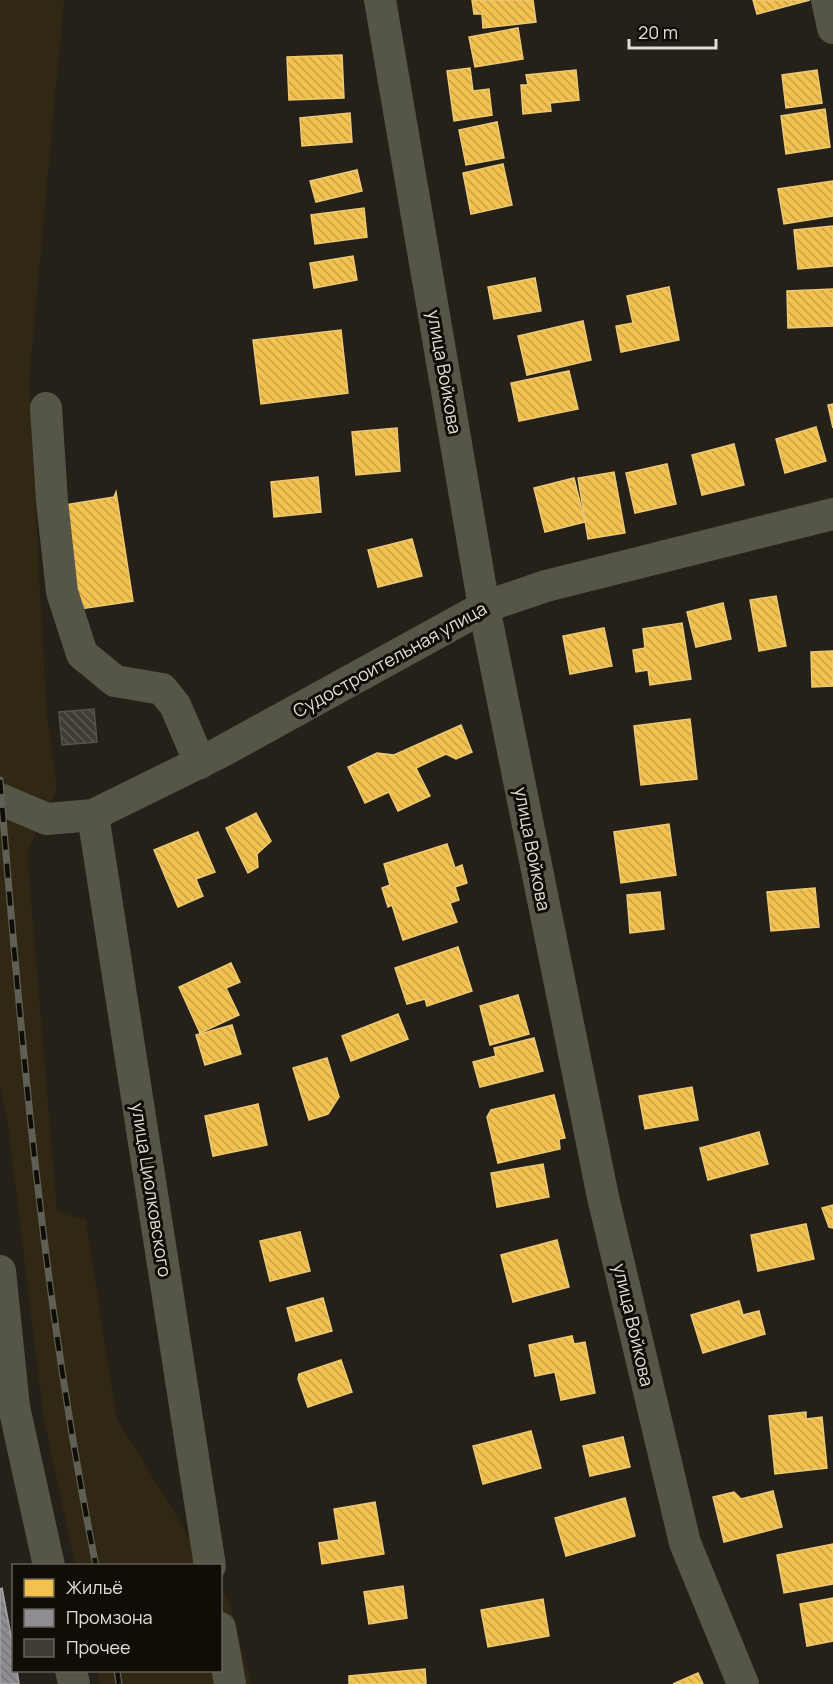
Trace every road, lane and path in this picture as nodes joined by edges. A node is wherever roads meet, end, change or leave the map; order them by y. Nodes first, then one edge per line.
1 (380, 0) edge
2 (827, 0) edge
3 (833, 28) edge
4 (46, 408) dead end
5 (833, 514) edge
6 (484, 607) junction
7 (200, 763) junction
8 (0, 800) edge
9 (93, 815) junction
10 (0, 1270) edge
11 (11, 1442) edge
12 (48, 1564) edge
13 (210, 1564) edge
14 (222, 1639) edge
15 (230, 1684) edge
16 (743, 1684) edge

1 - 6 street, улица Войкова
2 - 3 street
4 - 7 street
5 - 6 street, Судостроительная улица
6 - 7 street, Судостроительная улица
6 - 16 street, улица Войкова
7 - 9 street, Судостроительная улица
8 - 9 street, Судостроительная улица
9 - 13 street, улица Циолковского
10 - 11 street
11 - 12 street
14 - 15 street

